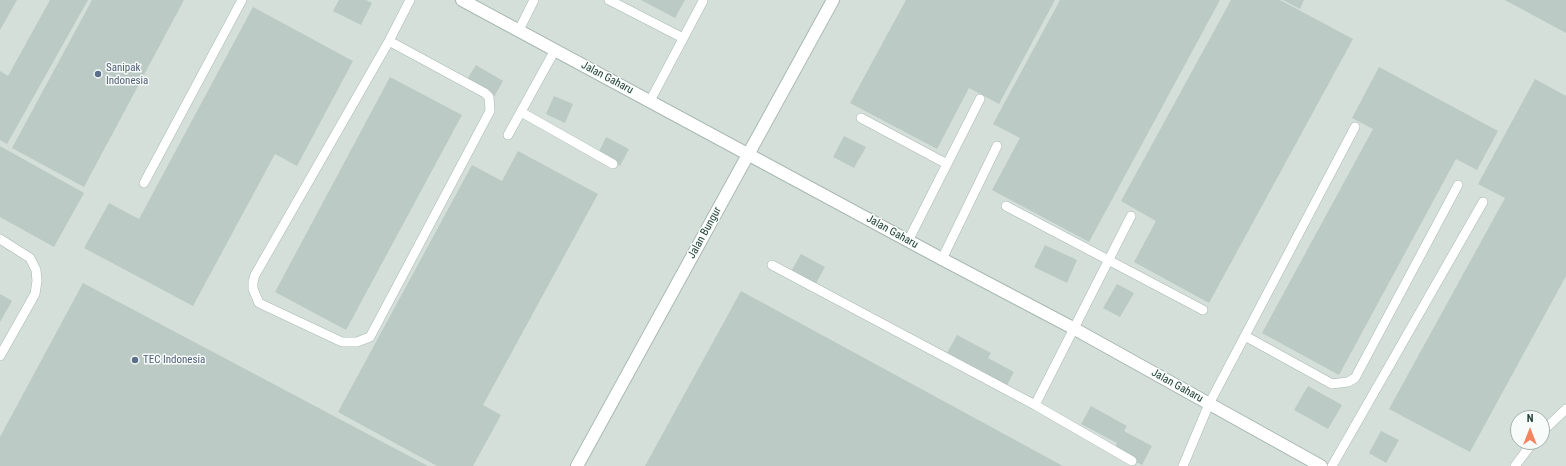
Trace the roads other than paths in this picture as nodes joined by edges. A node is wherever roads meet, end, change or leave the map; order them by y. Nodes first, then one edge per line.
1 (242, 0) edge
2 (410, 0) edge
3 (462, 0) edge
4 (534, 0) edge
5 (609, 0) edge
6 (833, 0) edge
7 (703, 1) edge
8 (519, 30) junction
9 (683, 38) junction
10 (389, 41) junction
11 (555, 50) junction
12 (980, 99) dead end
13 (650, 101) junction
14 (521, 112) junction
15 (861, 118) dead end
16 (1355, 127) dead end
17 (508, 135) dead end
18 (997, 146) dead end
19 (748, 153) junction
20 (613, 164) dead end
21 (947, 164) junction
22 (144, 183) dead end
23 (1458, 185) dead end
24 (1483, 202) dead end
25 (1006, 206) dead end
26 (1131, 216) dead end
27 (0, 239) edge
28 (908, 241) junction
29 (942, 259) junction
30 (1109, 261) junction
31 (772, 265) dead end
32 (1203, 310) dead end
33 (1073, 328) junction
34 (1245, 336) junction
35 (0, 356) edge
36 (1209, 404) junction
37 (1034, 405) junction
38 (1566, 409) edge
39 (1550, 424) edge
40 (1527, 450) edge
41 (1132, 461) dead end
42 (577, 466) edge
43 (1183, 466) edge
44 (1321, 466) edge
45 (1332, 466) edge
46 (1515, 466) edge

1 - 22 lane
2 - 10 lane
3 - 8 street, Jalan Gaharu
4 - 8 lane
5 - 9 lane
6 - 19 street, Jalan Bungur
7 - 9 lane
8 - 11 street, Jalan Gaharu
9 - 13 lane
10 - 10 lane
11 - 13 street, Jalan Gaharu
11 - 14 lane
12 - 21 lane
13 - 19 street, Jalan Gaharu
14 - 17 lane
14 - 20 lane
15 - 21 lane
16 - 34 lane
18 - 29 lane
19 - 28 street, Jalan Gaharu
19 - 42 street, Jalan Bungur
21 - 28 lane
23 - 34 lane
24 - 45 lane
25 - 30 lane
26 - 30 lane
27 - 35 lane
28 - 29 street, Jalan Gaharu
29 - 33 street, Jalan Gaharu
30 - 32 lane
30 - 33 lane
31 - 37 lane
33 - 36 street, Jalan Gaharu
33 - 37 lane
34 - 36 lane
36 - 43 lane
36 - 44 street, Jalan Gaharu
37 - 41 lane
38 - 39 lane
40 - 46 lane

